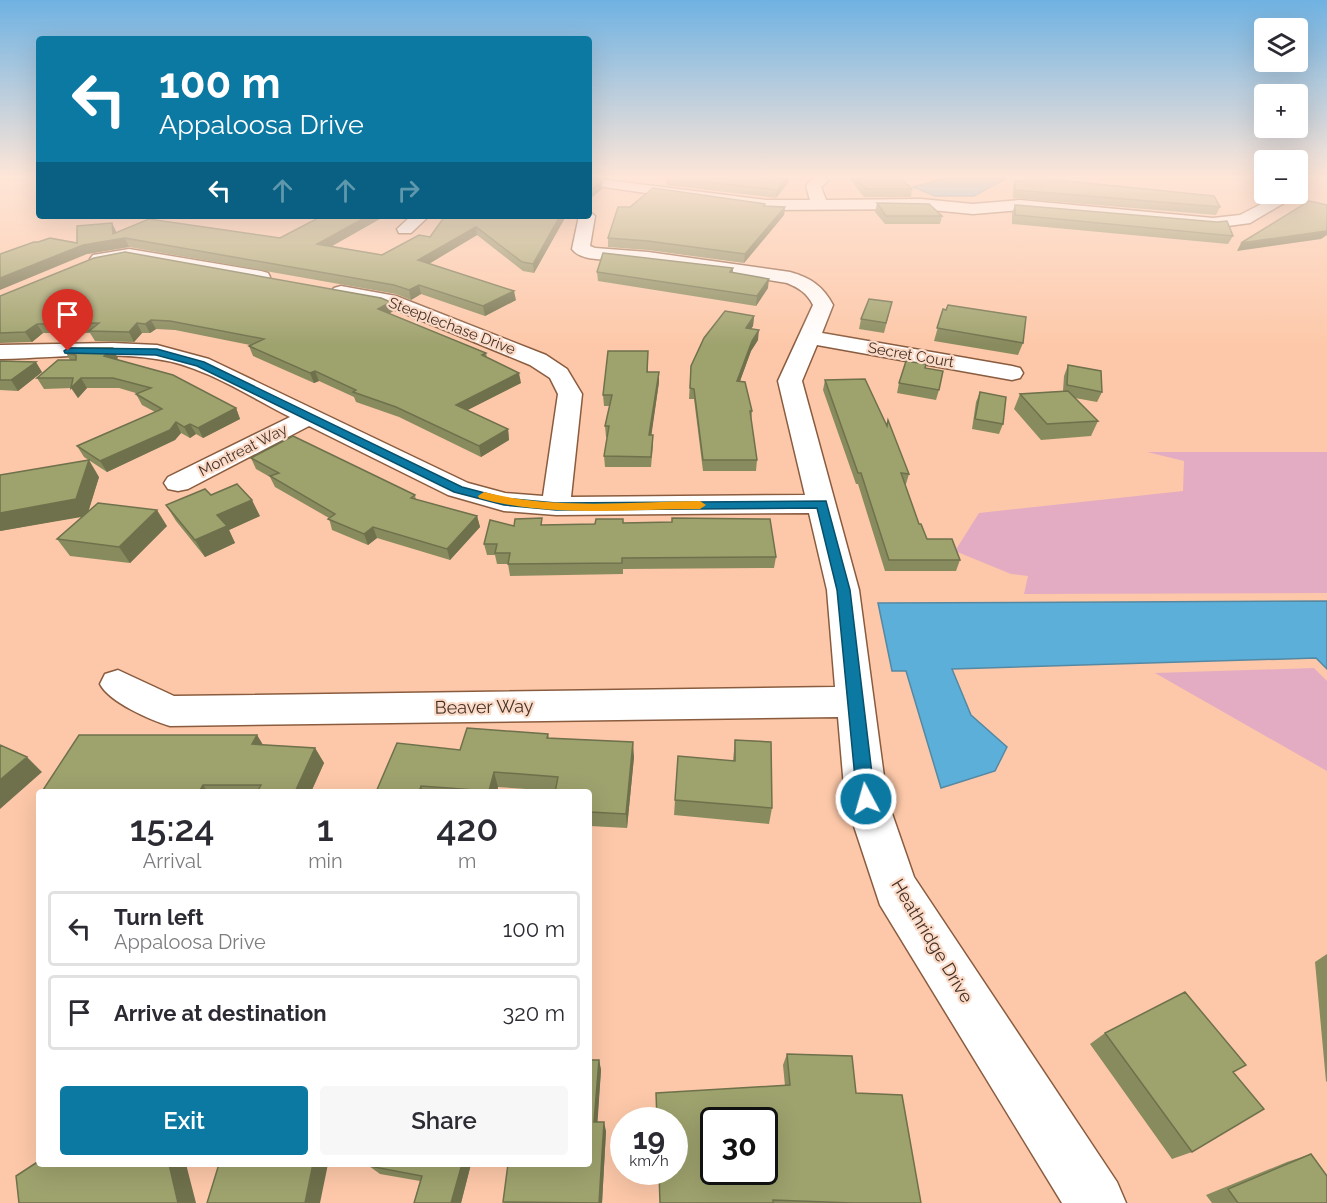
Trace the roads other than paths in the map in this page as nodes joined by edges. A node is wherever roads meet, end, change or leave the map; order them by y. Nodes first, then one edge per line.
1 (587, 234) edge
2 (84, 264) edge
3 (276, 280) edge
4 (321, 288) edge
5 (809, 338) junction
6 (0, 352) edge
7 (1012, 373) dead end
8 (308, 417) junction
9 (178, 483) dead end
10 (822, 504) junction
11 (556, 506) junction
12 (118, 684) dead end
13 (855, 702) junction
14 (1096, 1203) edge

1 - 5 street, Heathridge Drive
2 - 3 street
4 - 11 street, Steeplechase Drive
5 - 7 street, Secret Court
5 - 10 street, Heathridge Drive
6 - 8 street
8 - 9 street, Montreat Way
8 - 11 street
10 - 11 street
10 - 13 street, Heathridge Drive
12 - 13 street, Beaver Way
13 - 14 street, Heathridge Drive

